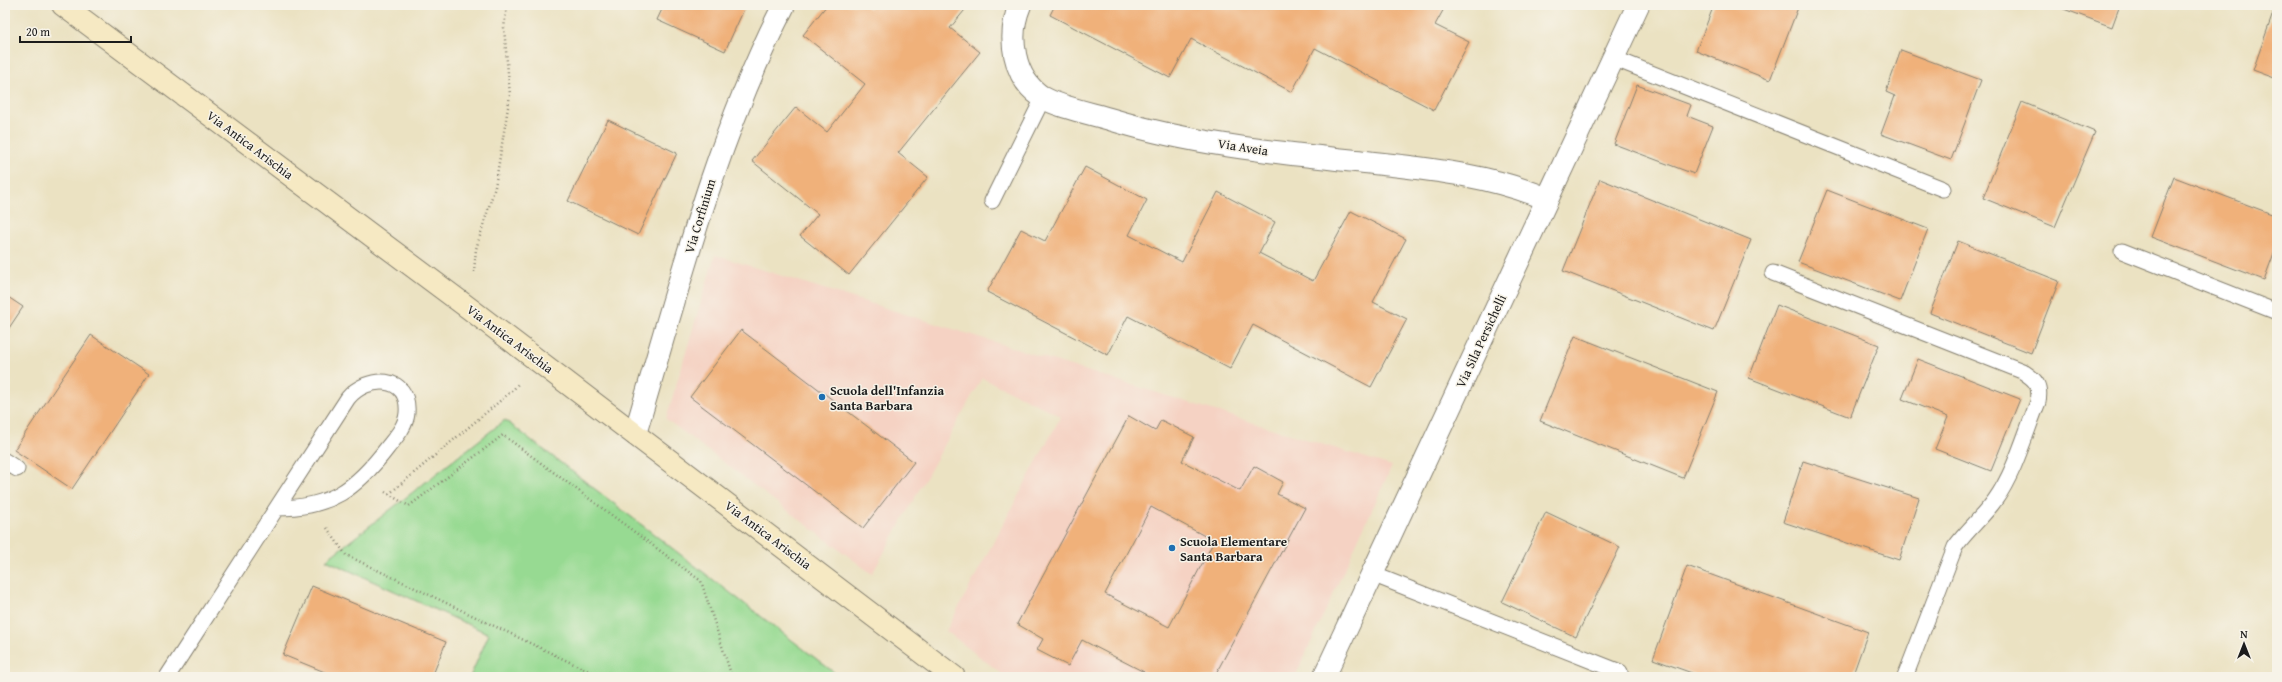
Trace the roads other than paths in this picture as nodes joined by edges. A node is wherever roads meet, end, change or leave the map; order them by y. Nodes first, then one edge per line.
1 (63, 5) edge
2 (784, 5) edge
3 (1020, 5) edge
4 (1638, 5) edge
5 (1613, 58) junction
6 (1043, 98) junction
7 (1943, 189) dead end
8 (1547, 199) junction
9 (992, 201) dead end
10 (2122, 251) dead end
11 (1773, 274) dead end
12 (2277, 312) edge
13 (635, 434) junction
14 (277, 508) junction
15 (1372, 574) junction
16 (1620, 672) dead end
17 (167, 677) edge
18 (954, 677) edge
19 (1324, 677) edge
20 (1905, 677) edge

1 - 13 main road, Via Antica Arischia
2 - 13 street, Via Corfinium
3 - 6 street, Via Aveia
4 - 5 street, Via Sila Persichelli
5 - 7 lane
5 - 8 street, Via Sila Persichelli
6 - 8 street, Via Aveia
6 - 9 lane
8 - 15 street, Via Sila Persichelli
10 - 12 lane
11 - 20 lane
13 - 18 main road, Via Antica Arischia
14 - 14 lane
14 - 17 lane
15 - 16 lane
15 - 19 street, Via Sila Persichelli

